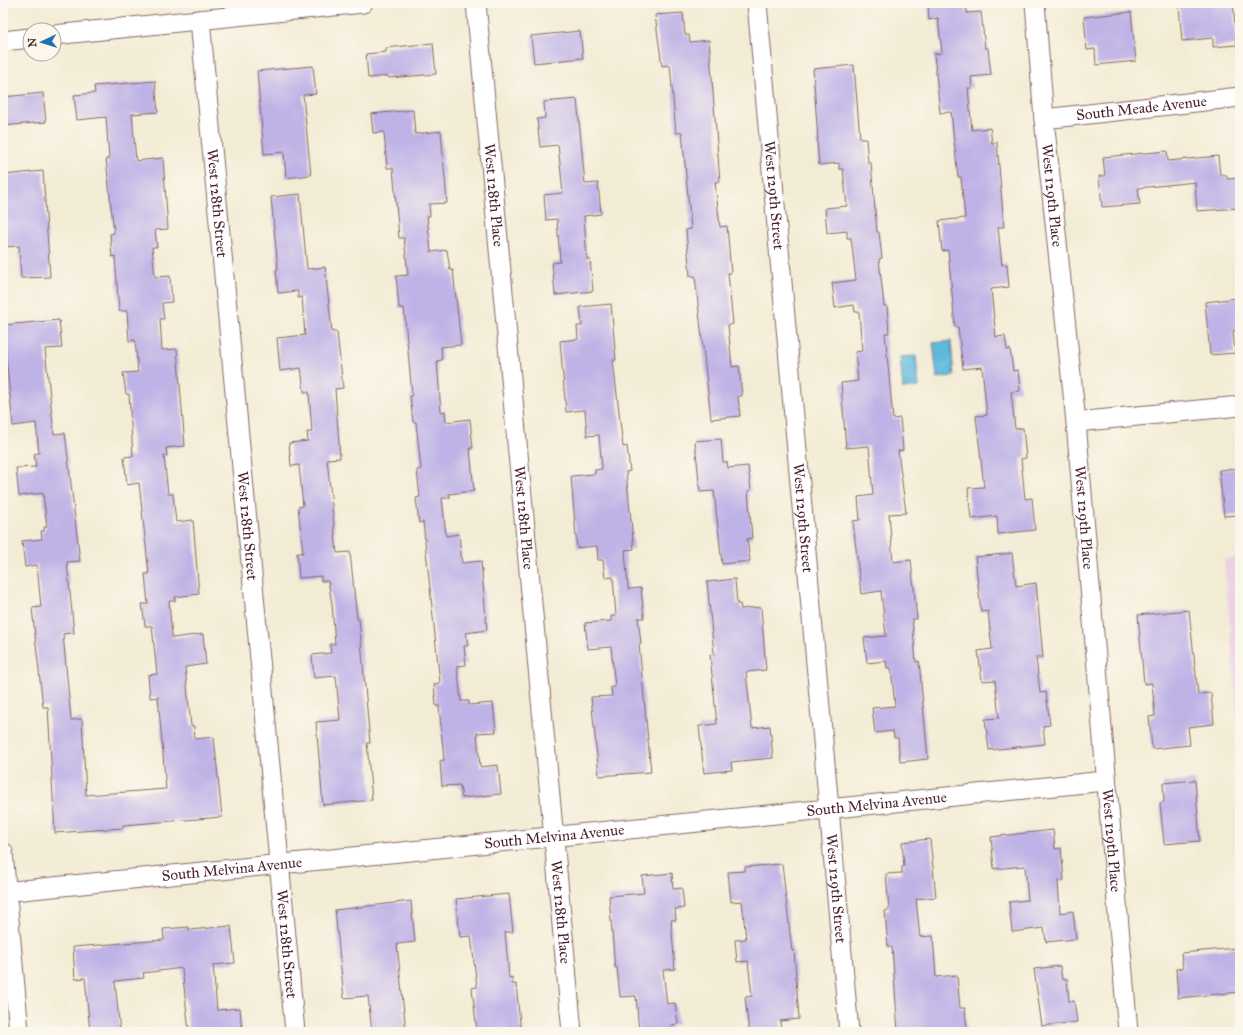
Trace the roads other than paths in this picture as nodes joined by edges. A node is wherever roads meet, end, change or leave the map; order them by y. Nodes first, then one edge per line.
1 (363, 3) edge
2 (476, 3) edge
3 (757, 3) edge
4 (1035, 3) edge
5 (200, 20) junction
6 (62, 35) edge
7 (22, 39) edge
8 (3, 41) edge
9 (1240, 97) edge
10 (1044, 119) junction
11 (1240, 406) edge
12 (1076, 422) junction
13 (1105, 781) junction
14 (829, 809) junction
15 (554, 837) junction
16 (3, 852) edge
17 (280, 863) junction
18 (5, 892) edge
19 (19, 1032) edge
20 (295, 1032) edge
21 (572, 1032) edge
22 (850, 1032) edge
23 (1128, 1032) edge

1 - 5 street
2 - 15 street, West 128th Place
3 - 14 street, West 129th Street
4 - 10 street, West 129th Place
5 - 6 street
5 - 17 street, West 128th Street
7 - 8 street
9 - 10 street, South Meade Avenue
10 - 12 street, West 129th Place
11 - 12 street
12 - 13 street, West 129th Place
13 - 14 street, South Melvina Avenue
13 - 23 street, West 129th Place
14 - 15 street, South Melvina Avenue
14 - 22 street, West 129th Street
15 - 17 street, South Melvina Avenue
15 - 21 street, West 128th Place
16 - 18 street
17 - 18 street, South Melvina Avenue
17 - 20 street, West 128th Street
18 - 19 street

